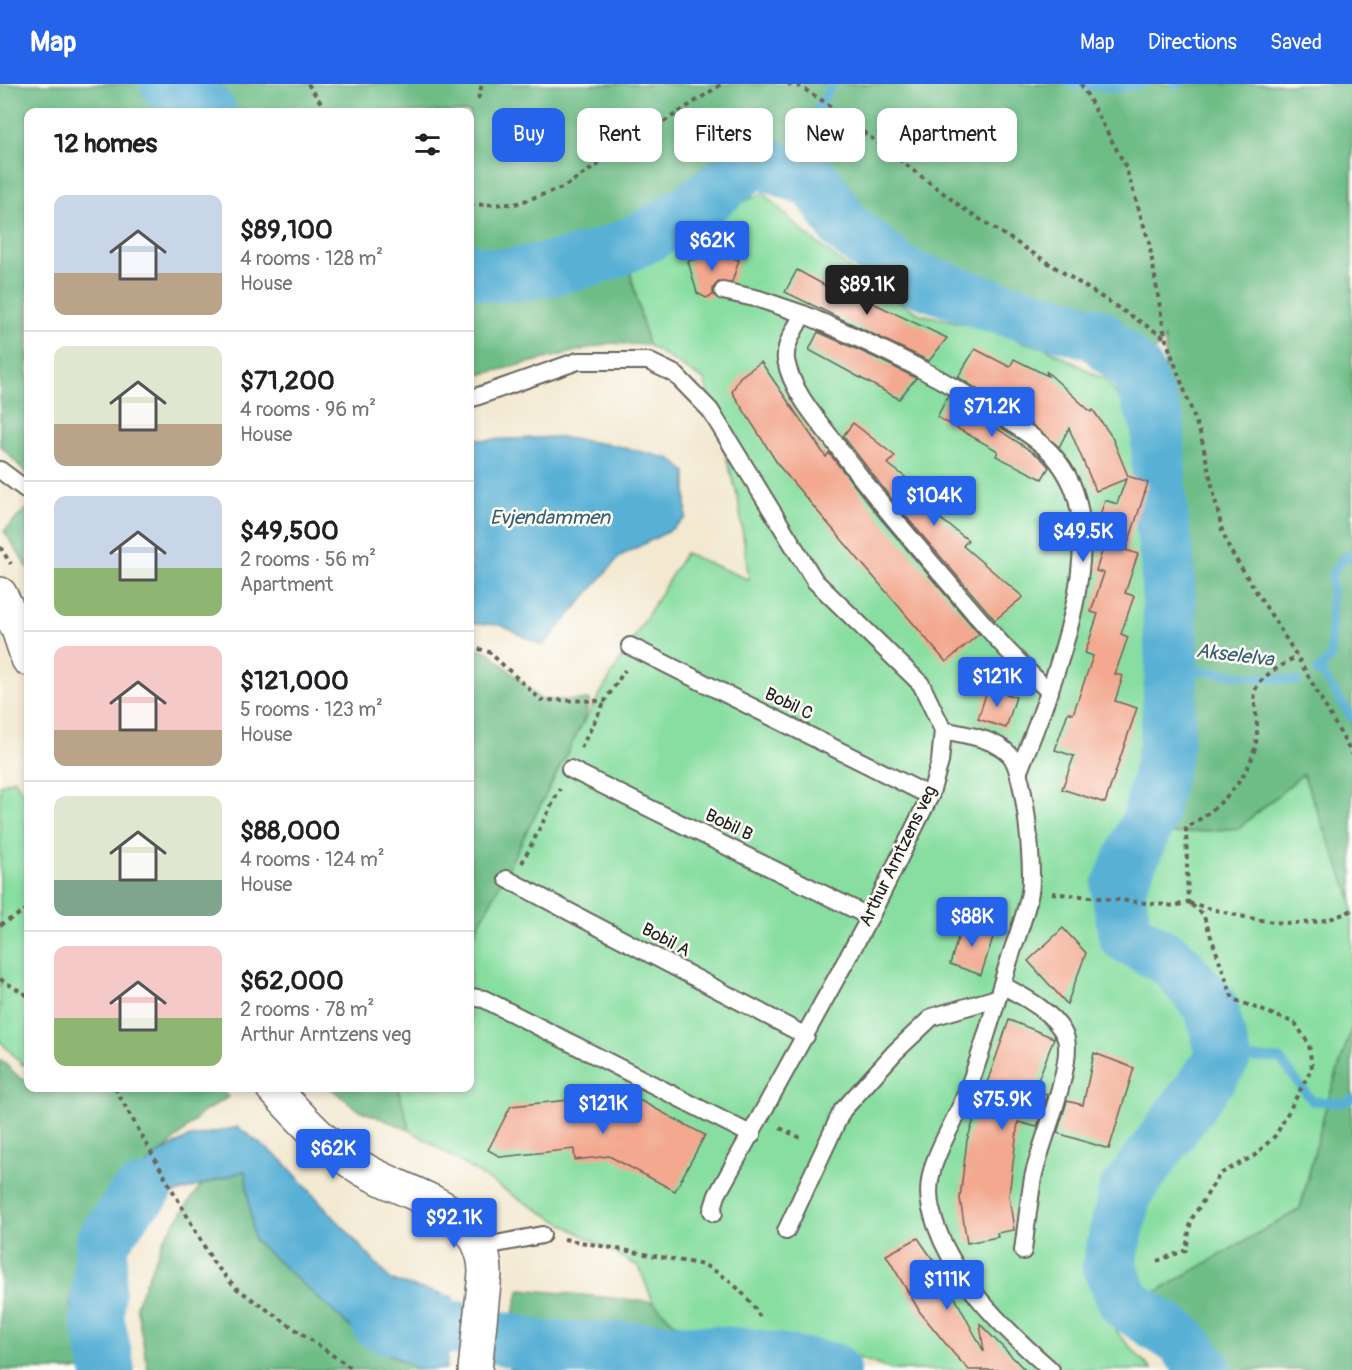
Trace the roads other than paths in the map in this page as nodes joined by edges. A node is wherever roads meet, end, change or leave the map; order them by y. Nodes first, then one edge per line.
1 (723, 291) dead end
2 (803, 314) junction
3 (474, 398) edge
4 (0, 470) edge
5 (24, 488) edge
6 (0, 594) edge
7 (24, 647) edge
8 (634, 648) road end
9 (1050, 692) junction
10 (943, 730) junction
11 (570, 769) dead end
12 (1019, 771) junction
13 (930, 796) junction
14 (507, 879) dead end
15 (870, 917) junction
16 (999, 992) junction
17 (474, 998) edge
18 (806, 1036) junction
19 (277, 1092) edge
20 (752, 1135) junction
21 (714, 1213) dead end
22 (786, 1231) dead end
23 (542, 1235) road end
24 (481, 1246) junction
25 (1023, 1251) dead end
26 (474, 1370) edge
27 (1051, 1370) edge

1 - 2 lane
2 - 9 lane
2 - 9 lane
3 - 10 lane
4 - 5 lane
6 - 7 street
8 - 13 lane, Bobil C
9 - 12 lane
10 - 12 lane
10 - 13 lane, Arthur Arntzens veg
11 - 15 lane, Bobil B
12 - 16 lane
13 - 15 lane, Arthur Arntzens veg
14 - 18 lane, Bobil A
15 - 18 lane, Arthur Arntzens veg
16 - 22 lane
16 - 25 lane
16 - 27 lane
17 - 20 lane
18 - 20 lane, Arthur Arntzens veg
19 - 24 street
20 - 21 lane, Arthur Arntzens veg
23 - 24 lane
24 - 26 street

